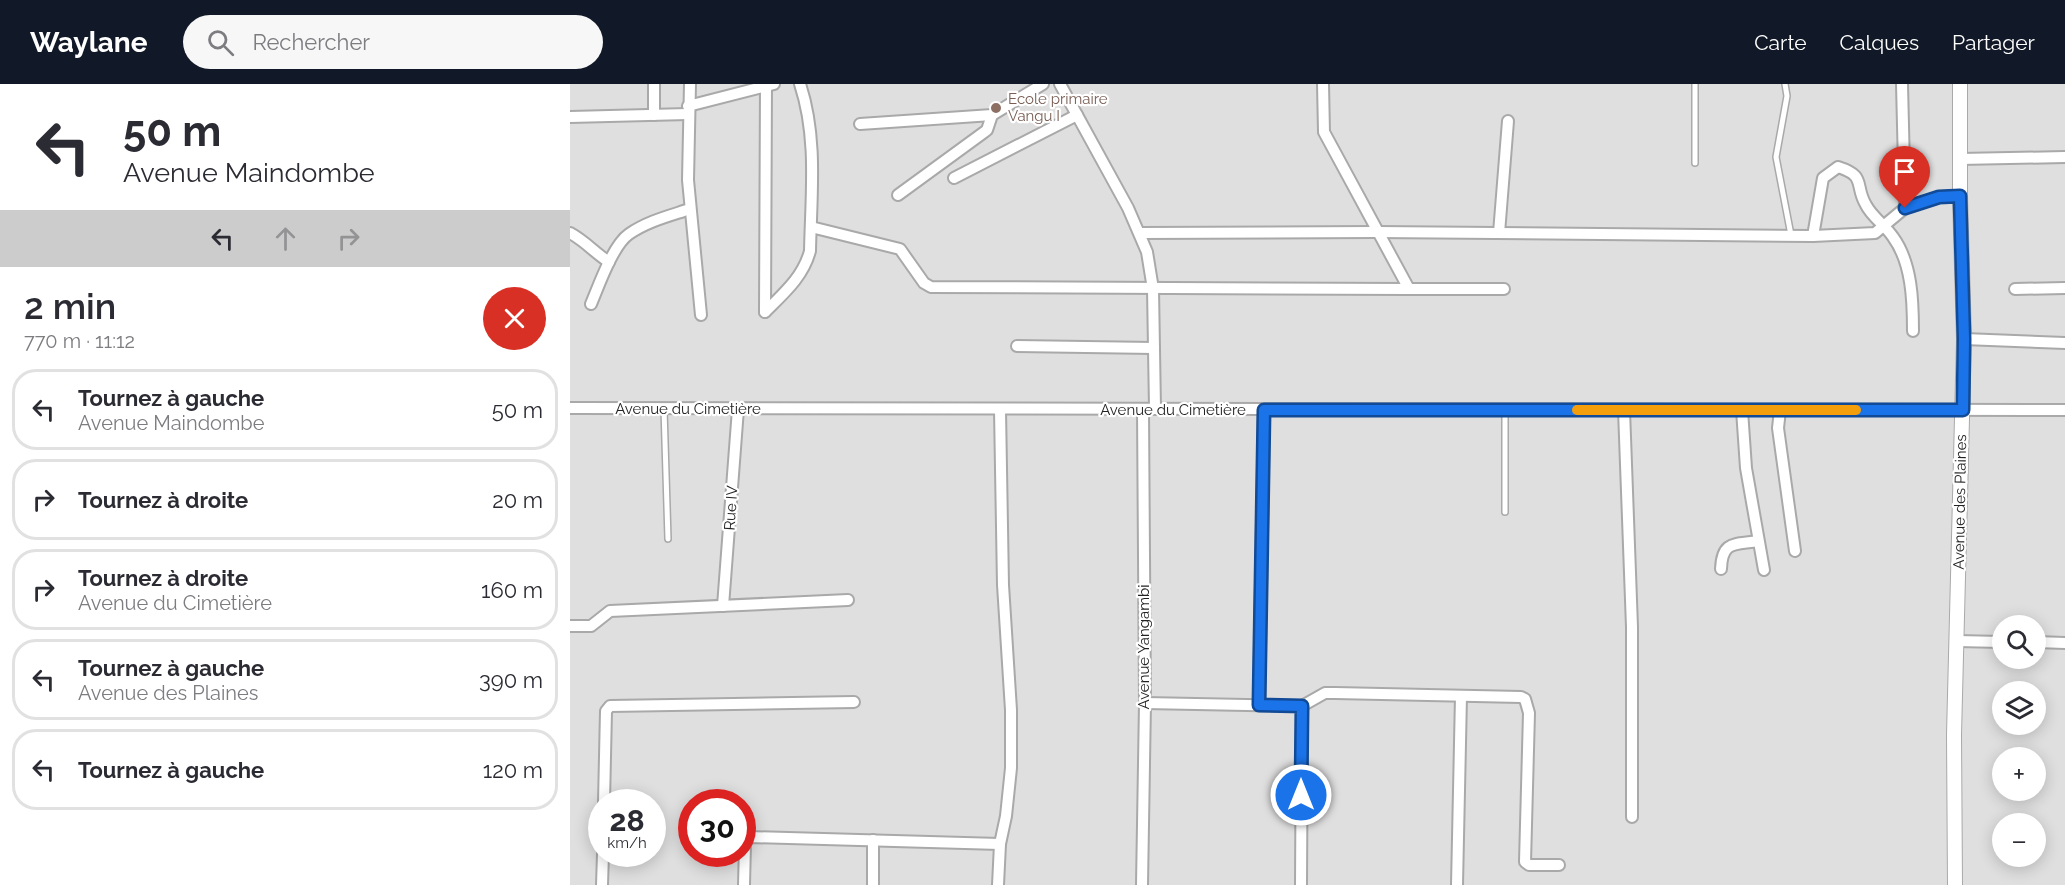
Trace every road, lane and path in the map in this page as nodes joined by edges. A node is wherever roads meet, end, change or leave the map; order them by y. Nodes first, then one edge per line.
1 (654, 84) edge
2 (690, 84) edge
3 (800, 84) edge
4 (1043, 84) edge
5 (1060, 84) edge
6 (1323, 84) edge
7 (1695, 84) edge
8 (1785, 84) edge
9 (1902, 84) edge
10 (1960, 84) edge
11 (769, 85) edge
12 (747, 87) edge
13 (688, 110) junction
14 (992, 114) junction
15 (654, 115) junction
16 (1077, 115) junction
17 (570, 117) edge
18 (1508, 121) dead end
19 (860, 124) dead end
20 (2065, 157) edge
21 (1960, 159) junction
22 (1695, 163) dead end
23 (954, 178) dead end
24 (898, 195) dead end
25 (1960, 196) junction
26 (1905, 208) junction
27 (690, 209) junction
28 (1885, 226) junction
29 (811, 227) junction
30 (1376, 232) junction
31 (570, 233) edge
32 (1140, 233) junction
33 (1499, 233) junction
34 (1791, 234) junction
35 (1813, 236) junction
36 (609, 262) junction
37 (2065, 288) edge
38 (1153, 289) junction
39 (1409, 289) junction
40 (1504, 289) dead end
41 (2015, 289) dead end
42 (591, 304) dead end
43 (701, 315) dead end
44 (1913, 332) dead end
45 (1964, 339) junction
46 (2065, 343) edge
47 (1017, 346) dead end
48 (1154, 348) junction
49 (570, 408) edge
50 (664, 409) junction
51 (738, 409) junction
52 (1149, 409) junction
53 (1000, 410) junction
54 (1264, 410) junction
55 (1505, 410) junction
56 (1624, 410) junction
57 (1742, 410) junction
58 (1780, 410) junction
59 (1963, 410) junction
60 (2065, 410) edge
61 (1505, 512) dead end
62 (668, 539) dead end
63 (1758, 541) junction
64 (1796, 551) dead end
65 (1722, 569) dead end
66 (1764, 570) dead end
67 (848, 600) dead end
68 (723, 606) junction
69 (570, 626) edge
70 (1957, 641) junction
71 (1992, 642) edge
72 (2046, 642) edge
73 (2065, 643) edge
74 (1461, 696) junction
75 (854, 702) dead end
76 (1144, 703) junction
77 (1259, 705) junction
78 (1302, 706) junction
79 (604, 789) edge
80 (1632, 817) dead end
81 (873, 840) junction
82 (1000, 844) junction
83 (1559, 865) dead end
84 (603, 867) edge
85 (602, 885) edge
86 (744, 885) edge
87 (873, 885) edge
88 (998, 885) edge
89 (1142, 885) edge
90 (1301, 885) edge
91 (1457, 885) edge
92 (1955, 885) edge

1 - 15 street
2 - 13 street
3 - 29 street
4 - 14 street
5 - 16 street, Avenue Yangambi
6 - 30 street
7 - 22 lane
8 - 34 lane
9 - 26 street
10 - 21 street, Avenue des Plaines
11 - 12 street
11 - 29 street
12 - 13 street
13 - 15 street
13 - 27 street
14 - 19 street
14 - 24 street
15 - 17 street
16 - 23 street
16 - 32 street, Avenue Yangambi
18 - 33 street
20 - 21 street
21 - 25 street, Avenue des Plaines
25 - 26 street
25 - 45 street, Avenue des Plaines
26 - 28 street
27 - 36 street
27 - 43 street
28 - 35 street
28 - 35 street
28 - 44 street
29 - 38 street
30 - 32 street
30 - 33 street
30 - 39 street
31 - 36 street
32 - 38 street, Avenue Yangambi
33 - 34 street
34 - 35 street
36 - 42 street
37 - 41 street
38 - 39 street
38 - 48 street, Avenue Yangambi
39 - 40 street
45 - 46 street
45 - 59 street, Avenue des Plaines
47 - 48 street
48 - 52 street, Avenue Yangambi
49 - 50 street, Avenue du Cimetière
50 - 51 street, Avenue du Cimetière
50 - 62 lane
51 - 53 street, Avenue du Cimetière
51 - 68 street, Rue IV
52 - 53 street, Avenue du Cimetière
52 - 54 street, Avenue du Cimetière
52 - 76 street, Avenue Yangambi
53 - 82 street
54 - 55 street, Avenue du Cimetière
54 - 77 street
55 - 56 street, Avenue du Cimetière
55 - 61 lane
56 - 57 street, Avenue du Cimetière
56 - 80 street
57 - 58 street, Avenue du Cimetière
57 - 63 street
58 - 59 street, Avenue du Cimetière
58 - 64 street
59 - 60 street, Avenue du Cimetière
59 - 70 street, Avenue des Plaines
63 - 65 street
63 - 66 street
67 - 68 street
68 - 69 street
70 - 71 street
70 - 92 street, Avenue des Plaines
72 - 73 street
74 - 78 street
74 - 83 street
74 - 91 street
75 - 79 street
76 - 77 street
76 - 89 street, Avenue Yangambi
77 - 78 street
78 - 90 street
81 - 82 street
81 - 86 street
81 - 87 street
82 - 88 street
84 - 85 street

